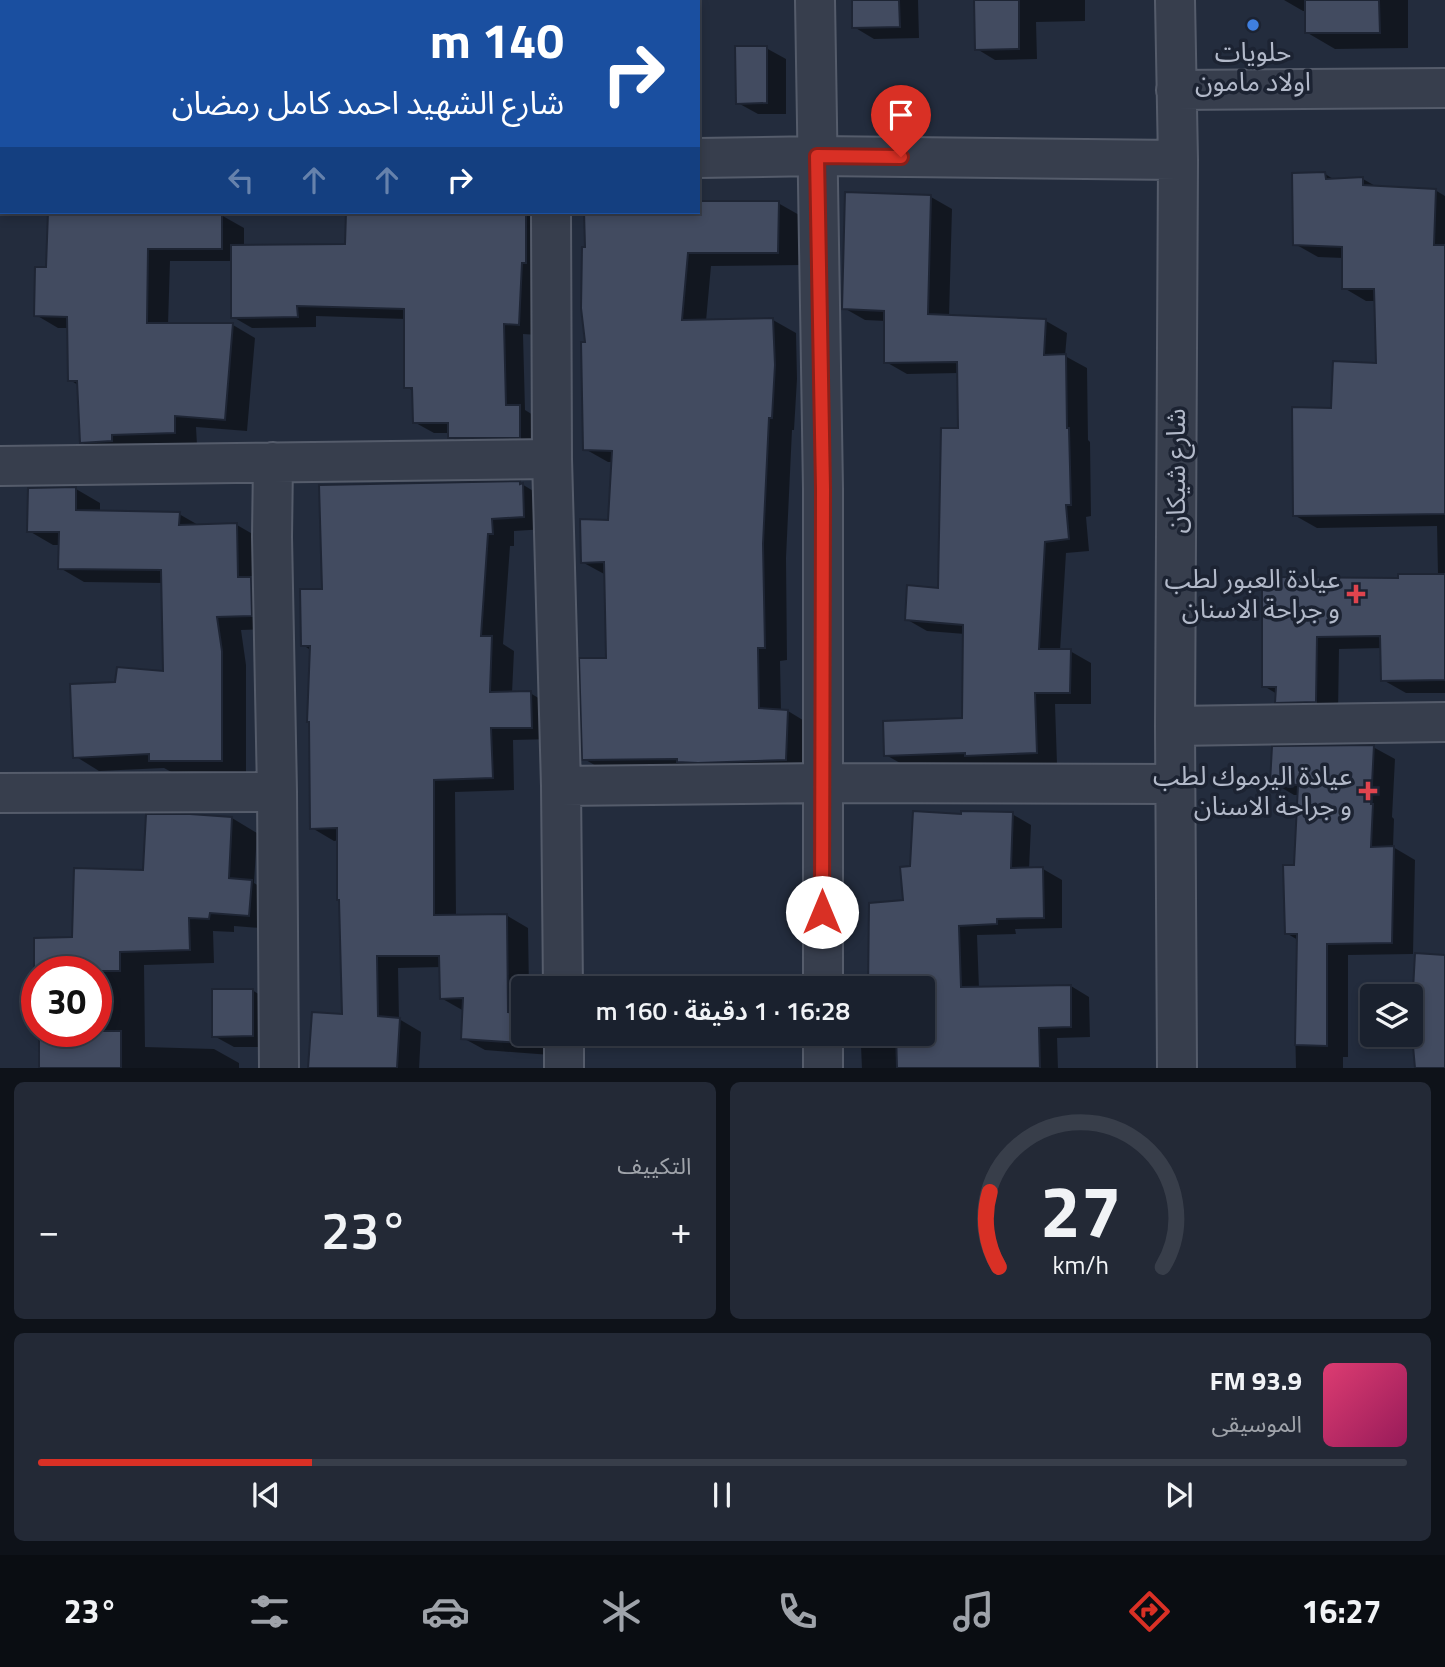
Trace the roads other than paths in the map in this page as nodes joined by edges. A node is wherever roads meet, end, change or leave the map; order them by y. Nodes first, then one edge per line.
1 (815, 0) edge
2 (1175, 0) edge
3 (1445, 88) edge
4 (1176, 90) junction
5 (817, 156) junction
6 (700, 158) edge
7 (1178, 160) junction
8 (551, 214) edge
9 (552, 459) junction
10 (273, 462) junction
11 (0, 466) edge
12 (1445, 722) edge
13 (1175, 726) junction
14 (822, 783) junction
15 (1175, 784) junction
16 (561, 786) junction
17 (277, 792) junction
18 (0, 793) edge
19 (563, 976) edge
20 (823, 976) edge
21 (564, 1046) edge
22 (823, 1046) edge
23 (279, 1068) edge
24 (564, 1068) edge
25 (824, 1068) edge
26 (1177, 1068) edge

1 - 5 street
2 - 4 street, شارع شيكان
3 - 4 street
4 - 7 street, شارع شيكان
5 - 6 street
5 - 7 street
5 - 14 street
7 - 13 street, شارع شيكان
8 - 9 street
9 - 10 street
9 - 16 street
10 - 11 street
10 - 17 street
12 - 13 street
13 - 15 street, شارع شيكان
14 - 15 street
14 - 16 street
14 - 20 street
15 - 26 street, شارع شيكان
16 - 19 street
17 - 18 street
17 - 23 street
21 - 24 street
22 - 25 street

